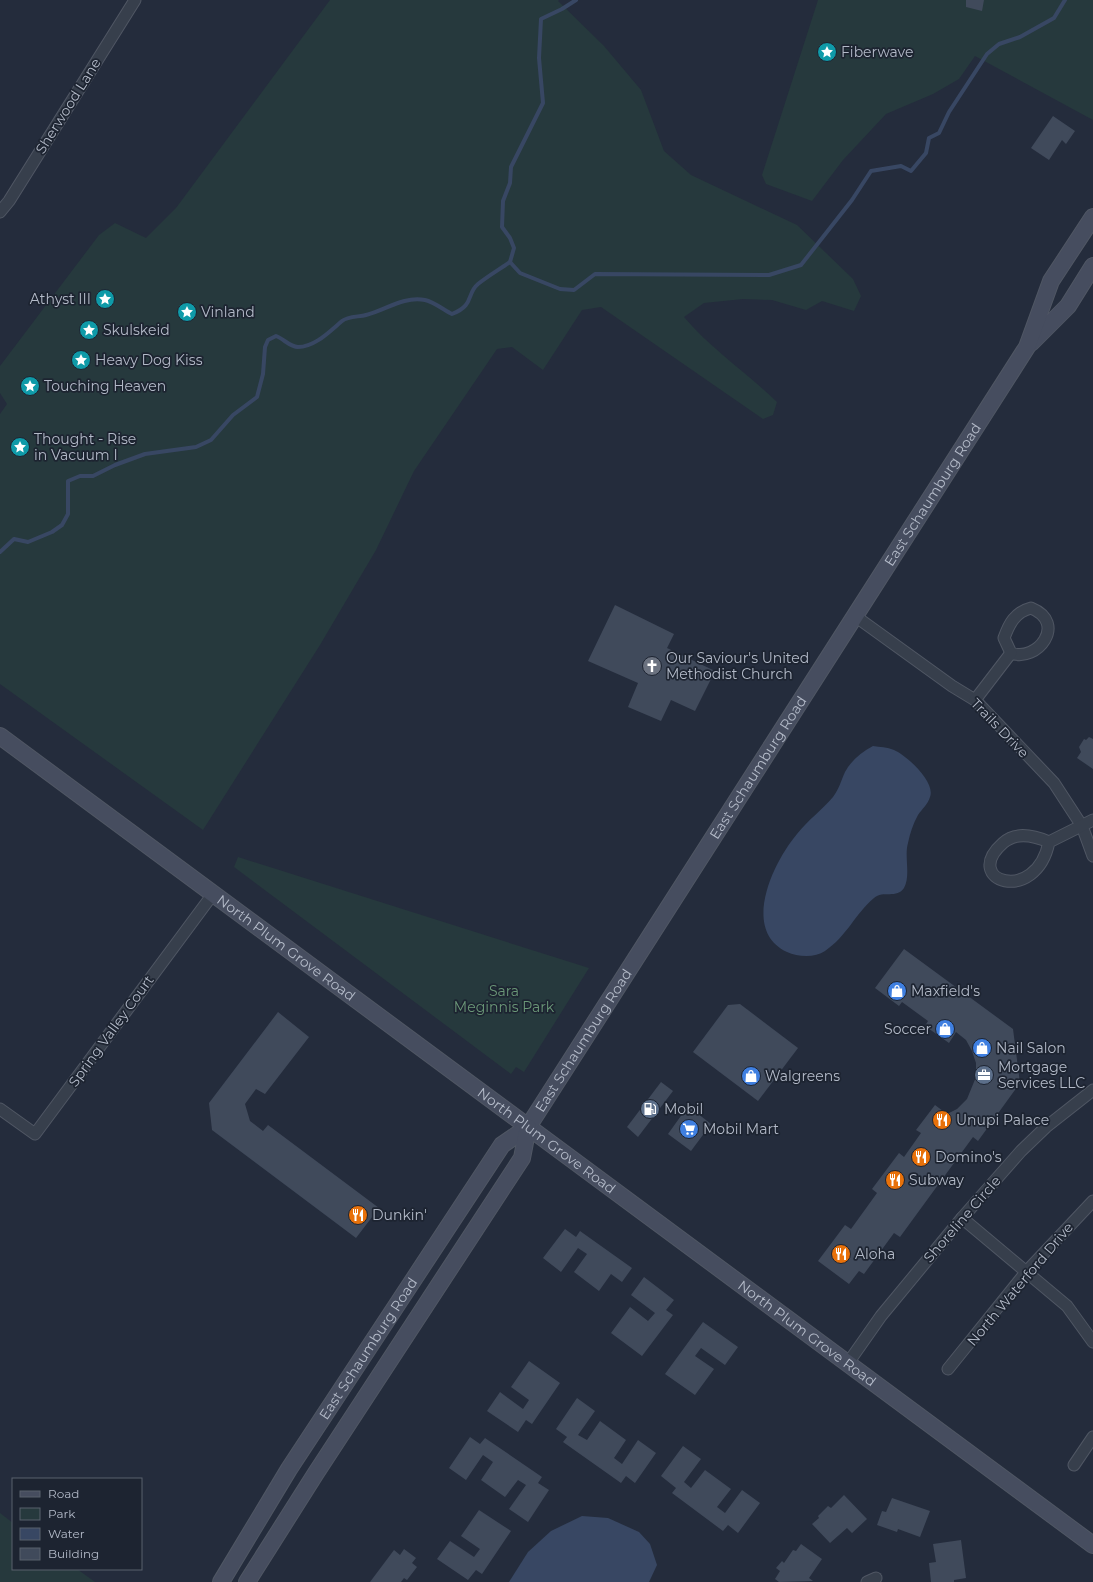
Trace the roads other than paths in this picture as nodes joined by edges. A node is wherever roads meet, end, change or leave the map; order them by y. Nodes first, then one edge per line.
1 (135, 0) edge
2 (0, 212) edge
3 (1093, 217) edge
4 (1093, 266) edge
5 (1027, 347) junction
6 (855, 616) junction
7 (1012, 653) junction
8 (975, 700) junction
9 (0, 736) edge
10 (1093, 820) edge
11 (1082, 826) junction
12 (1050, 842) junction
13 (1093, 856) edge
14 (213, 894) junction
15 (1093, 1090) edge
16 (0, 1109) edge
17 (528, 1127) junction
18 (1093, 1201) edge
19 (962, 1218) junction
20 (1027, 1271) junction
21 (1093, 1342) edge
22 (848, 1363) junction
23 (948, 1369) dead end
24 (1093, 1437) edge
25 (1074, 1465) dead end
26 (1093, 1545) edge
27 (221, 1582) edge
28 (247, 1582) edge

1 - 2 street, Sherwood Lane
3 - 5 main road, East Schaumburg Road
4 - 5 main road, East Schaumburg Road
5 - 6 main road, East Schaumburg Road
6 - 8 street, Trails Drive
6 - 17 main road, East Schaumburg Road
7 - 7 street
7 - 8 street
8 - 11 street, Trails Drive
9 - 14 main road, North Plum Grove Road
10 - 11 street
11 - 12 street
11 - 13 street, Trails Drive
12 - 12 street
14 - 16 street, Spring Valley Court
14 - 17 main road, North Plum Grove Road
15 - 19 street, Shoreline Circle
17 - 22 main road, North Plum Grove Road
17 - 27 main road, East Schaumburg Road
17 - 28 main road, East Schaumburg Road
18 - 20 street, North Waterford Drive
19 - 20 street
19 - 22 street, Shoreline Circle
20 - 21 street
20 - 23 street, North Waterford Drive
22 - 26 main road, North Plum Grove Road
24 - 25 street

